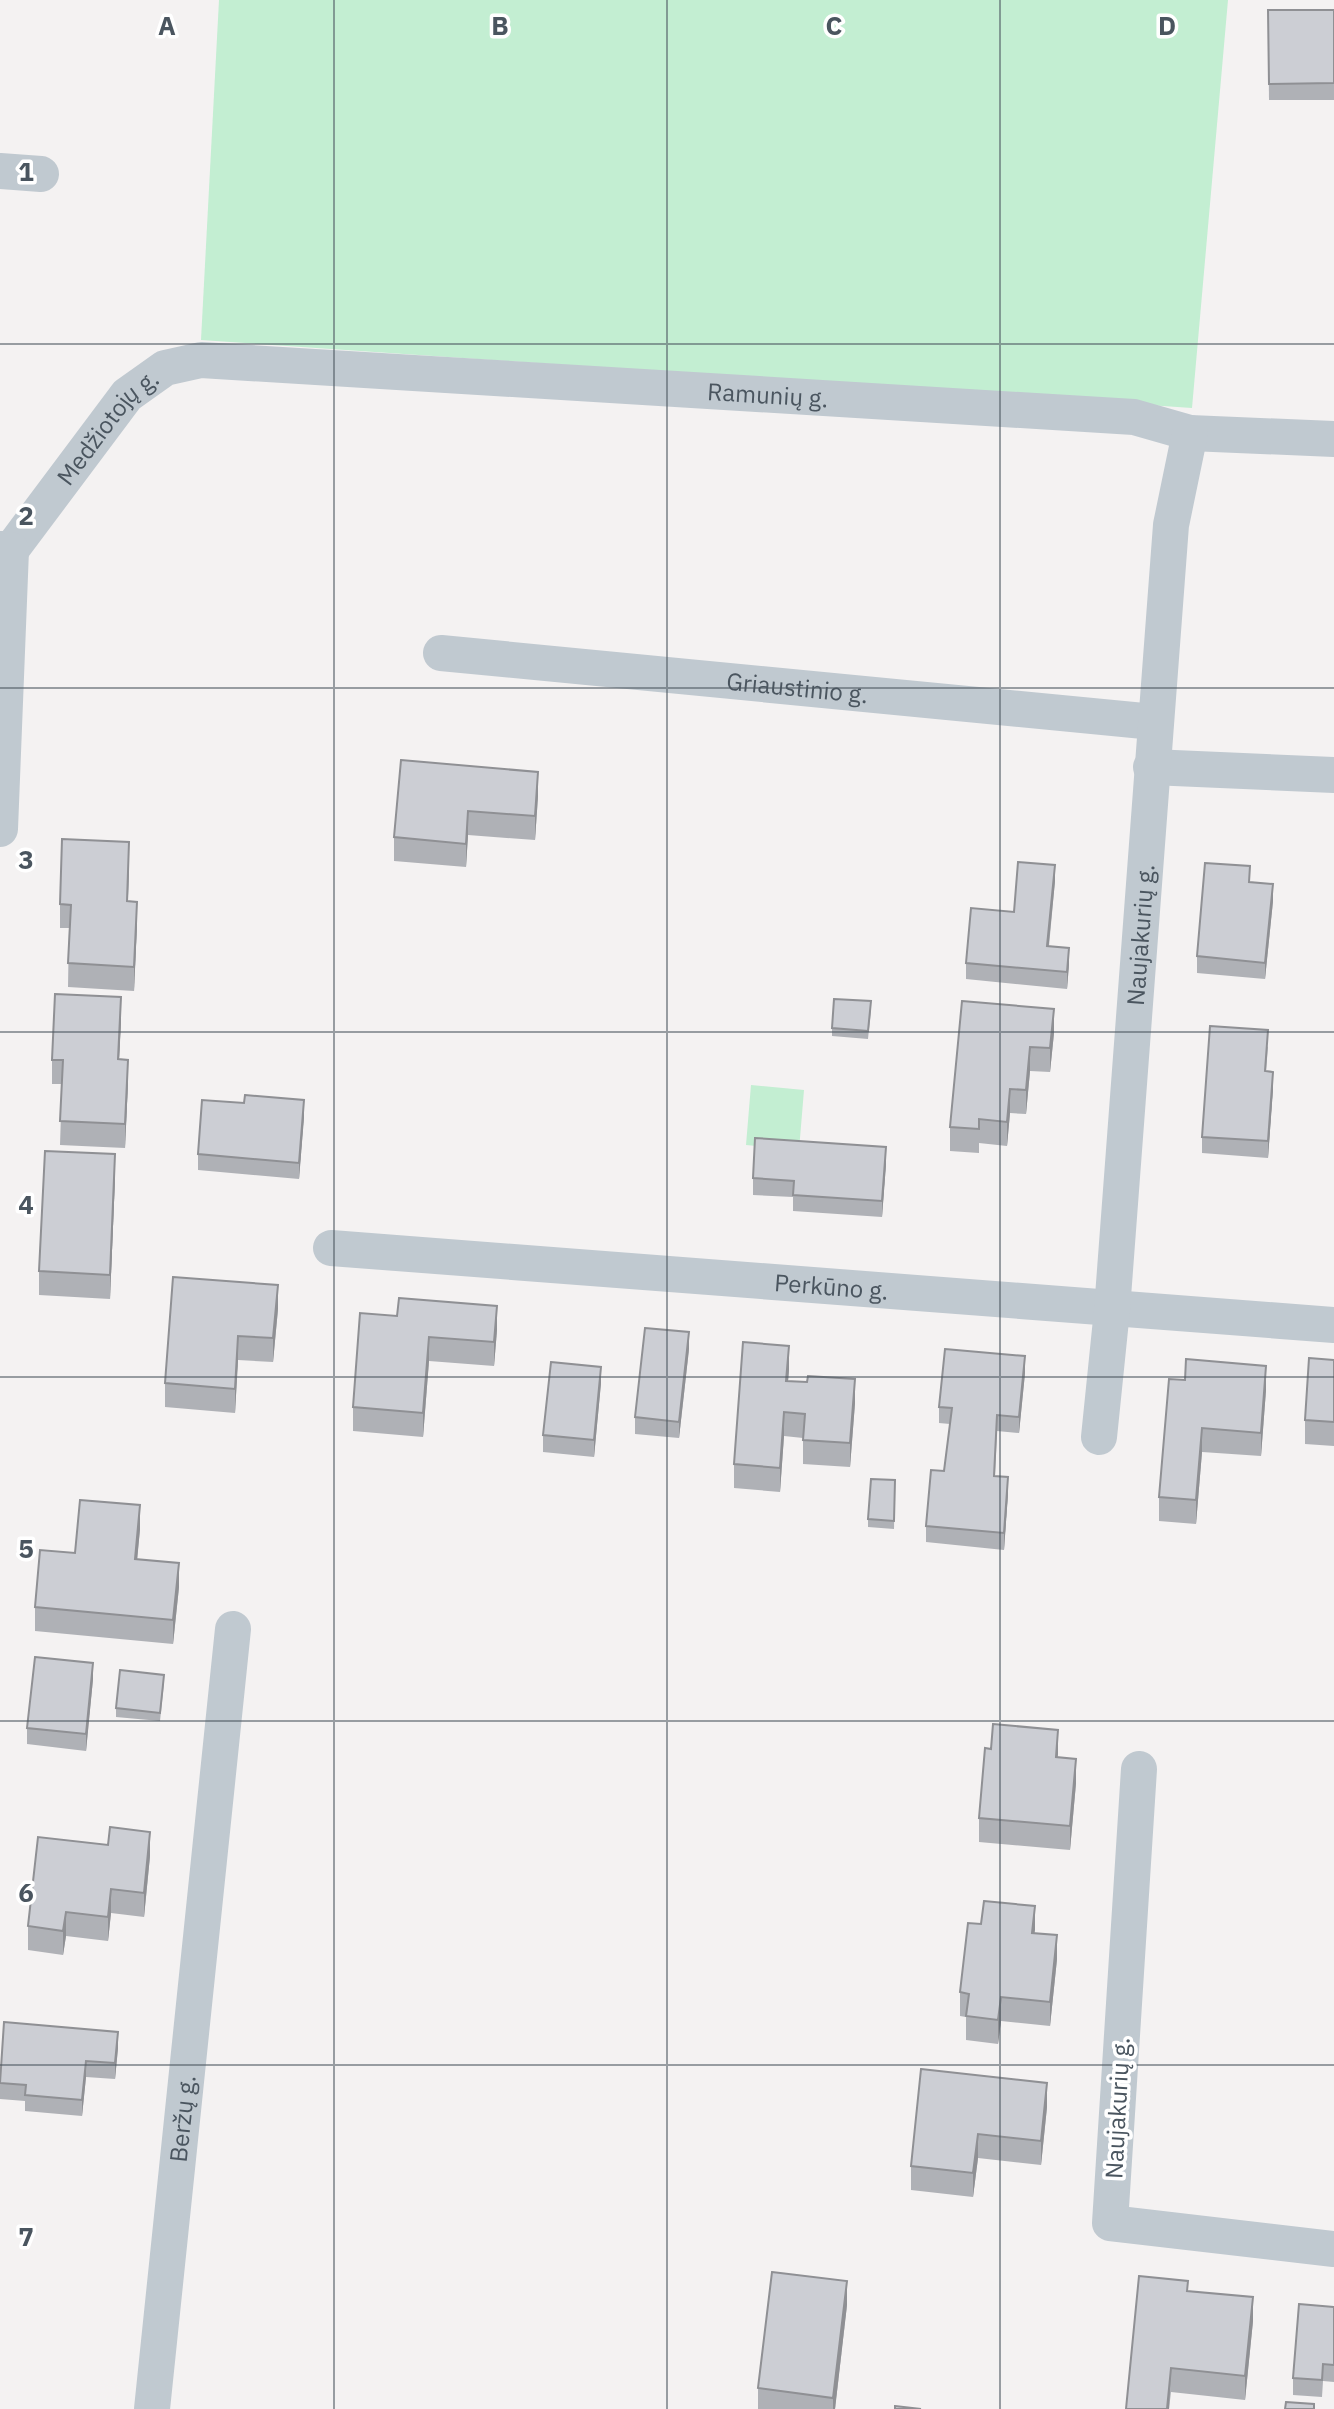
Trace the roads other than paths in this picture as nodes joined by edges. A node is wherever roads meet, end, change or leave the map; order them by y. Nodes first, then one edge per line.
1 (0, 171) edge
2 (41, 174) dead end
3 (201, 360) joint
4 (1190, 433) junction
5 (1334, 439) edge
6 (5, 550) edge
7 (441, 653) dead end
8 (1154, 722) junction
9 (1151, 767) junction
10 (1334, 775) edge
11 (0, 829) edge
12 (331, 1248) dead end
13 (1112, 1310) junction
14 (1334, 1325) edge
15 (1099, 1437) dead end
16 (233, 1629) dead end
17 (1139, 1769) dead end
18 (1334, 2249) edge
19 (152, 2409) edge

1 - 2 street
3 - 4 street, Ramunių g.
3 - 6 street, Medžiotojų g.
4 - 5 street, Ramunių g.
4 - 8 street, Naujakurių g.
6 - 11 street
7 - 8 street, Griaustinio g.
8 - 9 street, Naujakurių g.
9 - 10 street
9 - 13 street, Naujakurių g.
12 - 13 street, Perkūno g.
13 - 14 street, Perkūno g.
13 - 15 street, Naujakurių g.
16 - 19 street, Beržų g.
17 - 18 street, Naujakurių g.

